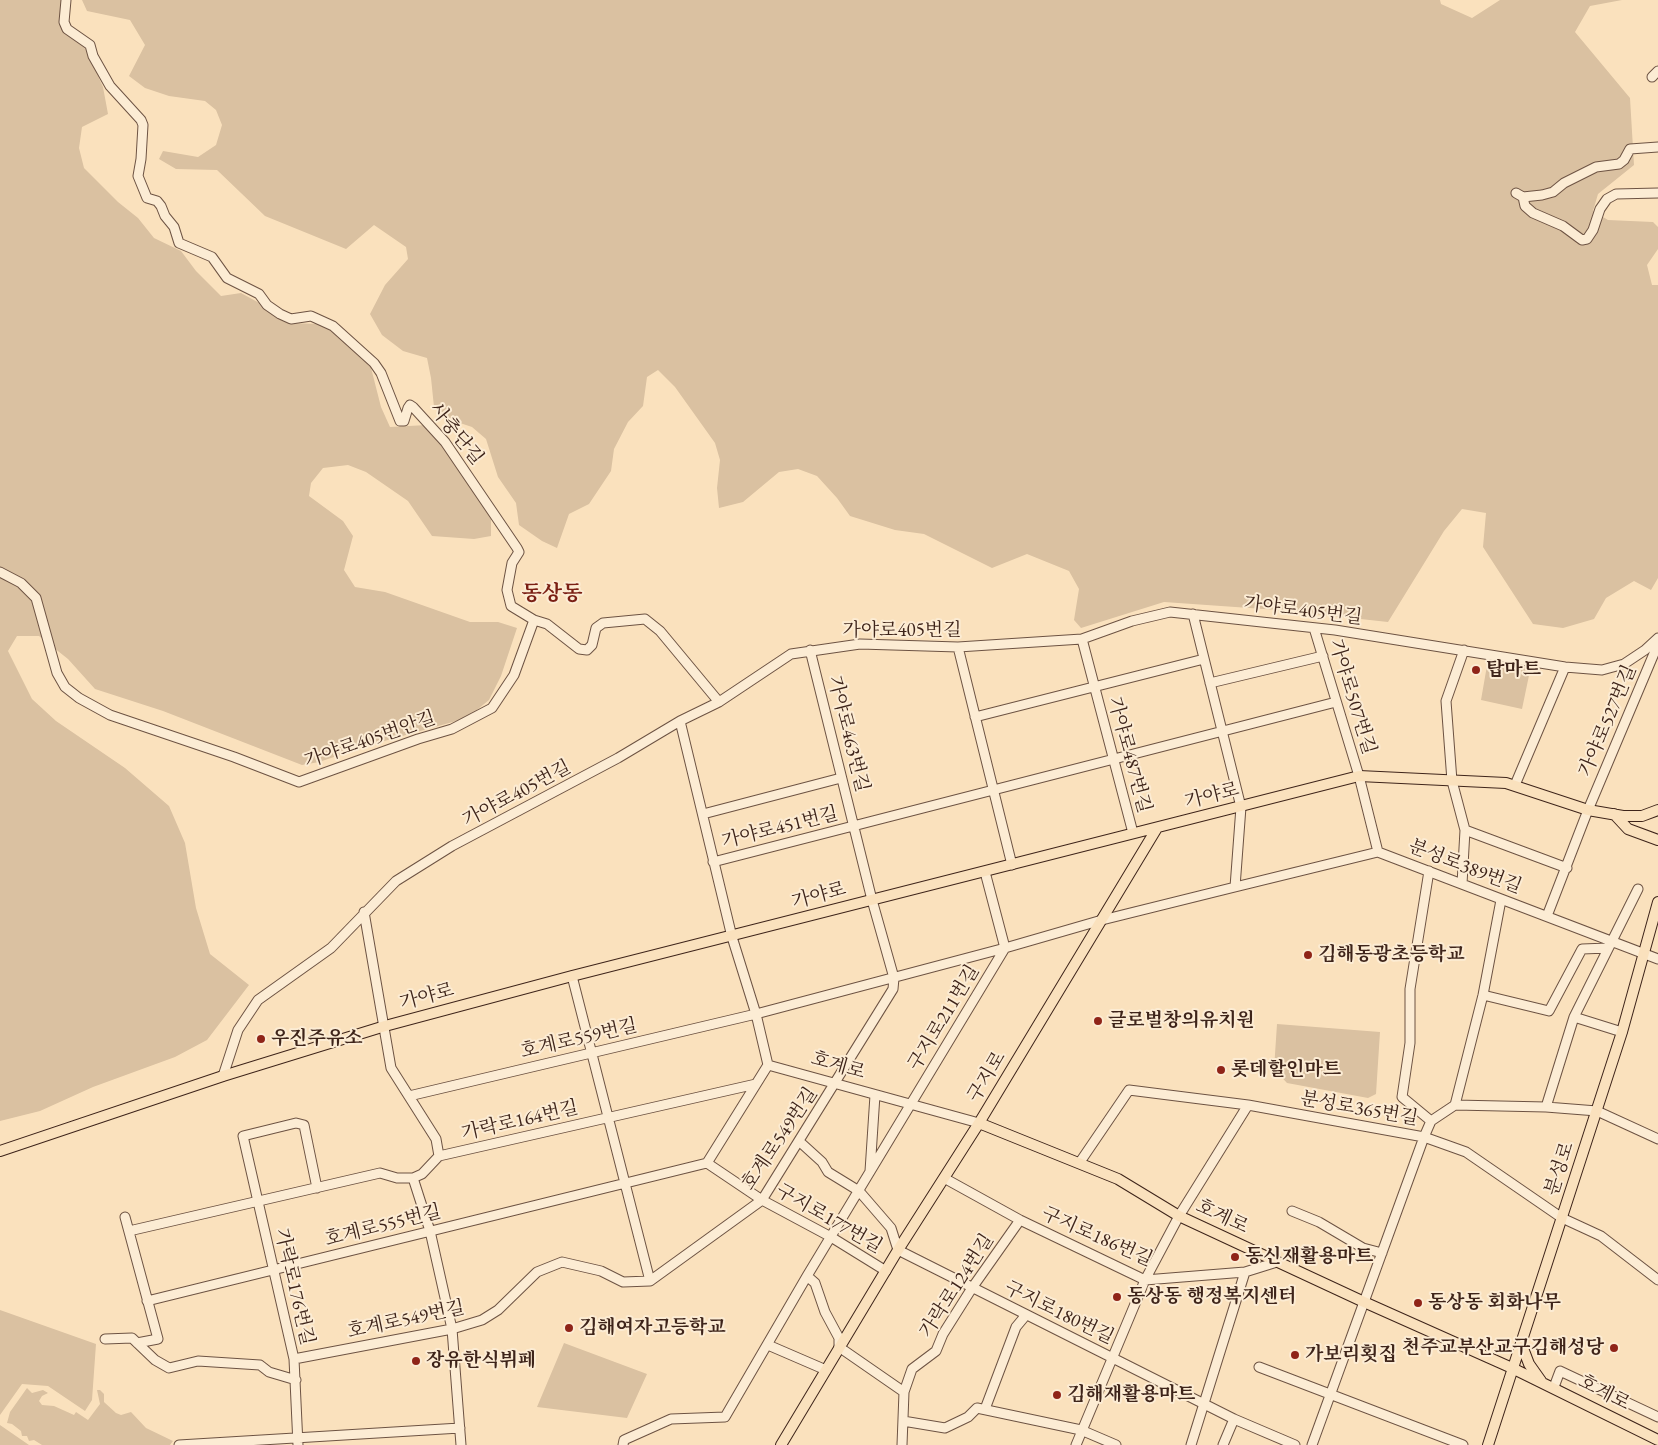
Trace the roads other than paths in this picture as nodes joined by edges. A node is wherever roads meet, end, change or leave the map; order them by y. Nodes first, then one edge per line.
1 (66, 0) edge
2 (1658, 147) edge
3 (1658, 193) edge
4 (0, 572) edge
5 (1193, 614) junction
6 (534, 620) junction
7 (1314, 628) junction
8 (1658, 638) edge
9 (1082, 639) junction
10 (1658, 644) edge
11 (958, 647) junction
12 (810, 650) junction
13 (1464, 650) junction
14 (1322, 656) junction
15 (1204, 659) junction
16 (1565, 667) junction
17 (1210, 683) junction
18 (1093, 686) junction
19 (719, 702) junction
20 (1336, 702) junction
21 (975, 717) junction
22 (680, 721) junction
23 (1222, 731) junction
24 (1113, 759) junction
25 (1359, 776) junction
26 (841, 778) junction
27 (1452, 781) junction
28 (1515, 785) junction
29 (994, 790) junction
30 (1241, 807) junction
31 (1588, 810) junction
32 (1658, 810) edge
33 (703, 814) junction
34 (1614, 814) junction
35 (855, 826) junction
36 (1157, 828) junction
37 (1465, 830) junction
38 (1133, 833) junction
39 (1658, 840) edge
40 (1378, 852) junction
41 (713, 862) junction
42 (1012, 865) junction
43 (1567, 868) junction
44 (1429, 870) junction
45 (985, 872) junction
46 (1462, 884) junction
47 (1235, 887) junction
48 (1638, 889) dead end
49 (872, 900) junction
50 (1501, 900) junction
51 (1658, 903) edge
52 (364, 912) junction
53 (1547, 916) junction
54 (1102, 920) junction
55 (732, 937) junction
56 (1610, 945) junction
57 (1005, 948) junction
58 (1643, 953) junction
59 (1658, 959) edge
60 (572, 976) junction
61 (894, 978) junction
62 (1483, 995) junction
63 (756, 1014) junction
64 (1574, 1017) junction
65 (385, 1026) junction
66 (1622, 1032) junction
67 (592, 1053) junction
68 (768, 1064) junction
69 (222, 1076) junction
70 (837, 1083) junction
71 (756, 1084) junction
72 (875, 1095) junction
73 (409, 1096) junction
74 (911, 1104) junction
75 (1248, 1105) junction
76 (1455, 1105) junction
77 (1546, 1107) junction
78 (1597, 1112) junction
79 (608, 1118) junction
80 (1431, 1121) junction
81 (979, 1123) junction
82 (1424, 1136) junction
83 (1658, 1139) edge
84 (800, 1142) junction
85 (0, 1151) edge
86 (438, 1156) junction
87 (1080, 1162) junction
88 (707, 1163) junction
89 (870, 1174) junction
90 (413, 1178) junction
91 (944, 1178) junction
92 (626, 1183) junction
93 (317, 1188) junction
94 (859, 1191) junction
95 (762, 1200) junction
96 (257, 1202) junction
97 (1292, 1211) dead end
98 (1179, 1216) junction
99 (125, 1217) dead end
100 (1562, 1218) junction
101 (1020, 1220) junction
102 (129, 1231) junction
103 (430, 1231) junction
104 (831, 1237) junction
105 (898, 1250) junction
106 (1382, 1253) junction
107 (1277, 1262) junction
108 (273, 1269) junction
109 (886, 1270) junction
110 (1244, 1272) junction
111 (807, 1276) junction
112 (1145, 1280) junction
113 (1658, 1280) edge
114 (650, 1281) junction
115 (972, 1288) junction
116 (147, 1301) junction
117 (1364, 1302) junction
118 (1026, 1314) junction
119 (452, 1329) junction
120 (105, 1339) dead end
121 (1521, 1342) junction
122 (137, 1343) junction
123 (768, 1345) junction
124 (839, 1347) junction
125 (1112, 1357) junction
126 (294, 1360) junction
127 (1259, 1367) dead end
128 (1512, 1368) junction
129 (826, 1370) junction
130 (296, 1380) junction
131 (1542, 1382) junction
132 (1554, 1387) junction
133 (904, 1392) junction
134 (1330, 1392) junction
135 (1205, 1403) junction
136 (985, 1409) junction
137 (1658, 1416) edge
138 (1234, 1419) junction
139 (903, 1421) junction
140 (460, 1428) junction
141 (1081, 1430) junction
142 (1658, 1440) edge
143 (298, 1441) edge
144 (179, 1445) edge
145 (461, 1445) edge
146 (623, 1445) edge
147 (781, 1445) edge
148 (902, 1445) edge
149 (1076, 1445) edge
150 (1116, 1445) edge
151 (1192, 1445) edge
152 (1223, 1445) edge
153 (1295, 1445) edge
154 (1312, 1445) edge
155 (1463, 1445) edge
156 (1488, 1445) edge

1 - 6 street, 사충단길
2 - 3 street
4 - 6 street, 가야로405번안길
5 - 7 street, 가야로405번길
5 - 9 street, 가야로405번길
5 - 15 street
6 - 19 street
7 - 13 street, 가야로405번길
7 - 14 street, 가야로507번길
8 - 16 street, 가야로405번길
9 - 11 street, 가야로405번길
9 - 18 street, 가야로487번길
10 - 31 street, 가야로527번길
11 - 12 street, 가야로405번길
11 - 21 street
12 - 19 street, 가야로405번길
12 - 26 street, 가야로463번길
13 - 16 street, 가야로405번길
13 - 27 street
14 - 17 street
14 - 20 street, 가야로507번길
15 - 17 street
15 - 18 street, 가야로487번길
16 - 28 street
17 - 23 street
18 - 21 street
18 - 24 street, 가야로487번길
19 - 22 street, 가야로405번길
20 - 23 street
20 - 25 street, 가야로507번길
21 - 29 street
22 - 33 street, 가야로451번길
22 - 52 street, 가야로405번길
23 - 24 street
23 - 30 street
24 - 29 street
24 - 38 street, 가야로487번길
25 - 27 main road, 가야로
25 - 30 main road, 가야로
25 - 40 street, 분성로389번길
26 - 33 street, 가야로451번길
26 - 35 street, 가야로463번길
27 - 28 main road, 가야로
27 - 37 street
28 - 31 main road, 가야로
29 - 35 street
29 - 42 street
30 - 36 main road, 가야로
30 - 47 street
31 - 34 main road, 가야로
31 - 43 street, 가야로527번길
32 - 34 main road, 가야로
33 - 41 street, 가야로451번길
34 - 39 main road
35 - 41 street, 가야로451번길
35 - 49 street, 가야로463번길
36 - 38 main road, 가야로
36 - 54 main road, 구지로
37 - 43 street
37 - 46 street
38 - 42 main road, 가야로
40 - 44 street, 분성로389번길
40 - 47 street
41 - 55 street, 가야로451번길
42 - 45 main road, 가야로
43 - 53 street, 가야로527번길
44 - 46 street, 분성로389번길
44 - 80 street
45 - 49 main road, 가야로
45 - 57 street
46 - 50 street, 분성로389번길
47 - 54 street
48 - 56 street
49 - 55 main road, 가야로
49 - 61 street
50 - 53 street, 분성로389번길
50 - 62 street
51 - 58 main road, 분성로
52 - 65 street, 가락로164번길
52 - 69 street, 가야로405번길
53 - 56 street, 분성로389번길
54 - 57 street, 구지로211번길
54 - 81 main road, 구지로
55 - 60 main road, 가야로
55 - 63 street
56 - 58 street, 분성로389번길
56 - 62 street
56 - 64 street
57 - 61 street, 구지로211번길
57 - 74 street, 구지로211번길
58 - 59 street, 분성로389번길
58 - 66 main road, 분성로
60 - 65 main road, 가야로
60 - 67 street
61 - 63 street, 구지로211번길
61 - 70 street
62 - 76 street
63 - 67 street, 호계로559번길
63 - 68 street
64 - 66 street
64 - 77 street
65 - 69 main road, 가야로
65 - 73 street, 가락로164번길
66 - 78 main road, 분성로
67 - 73 street, 호계로559번길
67 - 79 street
68 - 70 street, 호계로
68 - 71 street
69 - 85 main road, 가야로
70 - 72 street, 호계로
70 - 84 street, 호계로549번길
71 - 79 street
71 - 88 street
72 - 74 street, 호계로
72 - 89 street
73 - 86 street, 가락로164번길
74 - 81 street, 호계로
74 - 89 street, 구지로211번길
75 - 82 street, 분성로365번길
75 - 87 street, 분성로365번길
75 - 98 street, 호계로
76 - 77 street
76 - 80 street
77 - 78 street
78 - 83 street
78 - 100 main road, 분성로
79 - 86 street, 가락로164번길
79 - 92 street
80 - 82 street
81 - 87 main road, 호계로
81 - 91 main road, 구지로
82 - 100 street, 분성로365번길
82 - 106 street
84 - 94 street
84 - 95 street, 호계로549번길
86 - 90 street, 가락로164번길
87 - 98 main road, 호계로
88 - 92 street, 호계로555번길
88 - 95 street, 구지로177번길
89 - 94 street, 구지로211번길
90 - 93 street
90 - 103 street
91 - 101 street, 구지로186번길
91 - 105 main road, 구지로
92 - 103 street, 호계로555번길
92 - 114 street
93 - 96 street
93 - 96 street, 가락로176번길
94 - 104 street, 구지로211번길
94 - 105 street
95 - 104 street, 구지로177번길
95 - 114 street, 호계로549번길
96 - 102 street
96 - 108 street, 가락로176번길
97 - 106 street
98 - 107 main road, 호계로
98 - 112 street
99 - 102 street
100 - 113 street, 분성로365번길
100 - 121 main road, 분성로
101 - 112 street, 구지로186번길
101 - 115 street, 가락로124번길
102 - 116 street
103 - 108 street, 호계로555번길
103 - 119 street
104 - 109 street, 구지로177번길
104 - 111 street, 구지로211번길
105 - 109 main road, 구지로
105 - 115 street, 구지로180번길
106 - 117 street
107 - 110 street, 구지로186번길
107 - 117 main road, 호계로
108 - 116 street, 호계로555번길
108 - 126 street, 가락로176번길
109 - 124 main road, 구지로
110 - 112 street, 구지로186번길
110 - 135 street
111 - 123 street, 구지로211번길
111 - 124 street
112 - 125 street
114 - 119 street, 호계로549번길
115 - 118 street, 구지로180번길
115 - 133 street, 가락로124번길
116 - 122 street
117 - 128 main road, 호계로
117 - 134 street
118 - 125 street, 구지로180번길
118 - 136 street
119 - 126 street, 호계로549번길
119 - 140 street
120 - 122 street
121 - 128 main road, 분성로
121 - 131 main road
122 - 130 street
123 - 129 street
123 - 146 street, 구지로211번길
124 - 129 main road, 구지로
124 - 133 street
125 - 135 street, 구지로180번길
125 - 141 street
126 - 130 street, 가락로176번길
127 - 134 street
128 - 131 main road, 호계로
128 - 156 main road, 분성로
129 - 147 main road, 구지로
130 - 143 street, 가락로176번길
131 - 132 main road, 호계로
132 - 137 street
132 - 142 main road, 호계로
133 - 139 street, 가락로124번길
134 - 154 street
134 - 155 street
135 - 138 street, 구지로180번길
135 - 151 street
136 - 139 street
136 - 141 street
138 - 152 street
138 - 153 street, 구지로180번길
139 - 148 street, 가락로124번길
140 - 143 street
140 - 145 street
141 - 149 street
141 - 150 street
143 - 144 street

